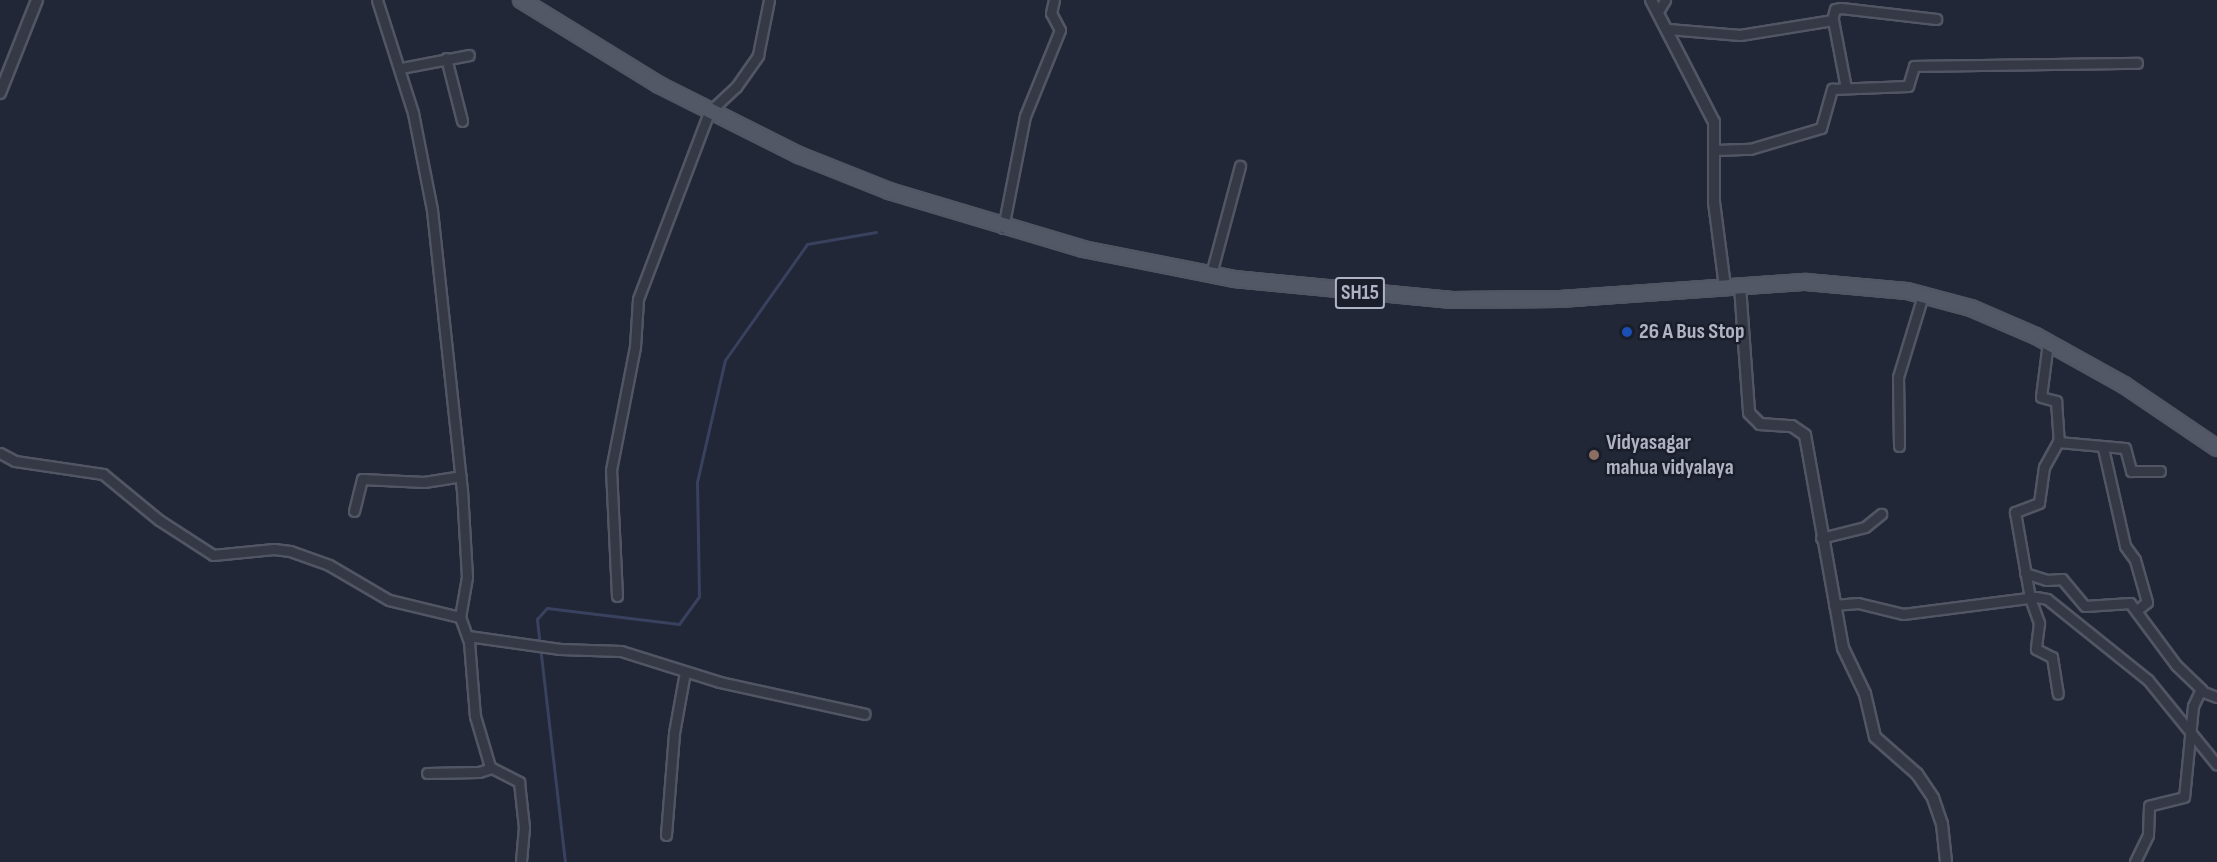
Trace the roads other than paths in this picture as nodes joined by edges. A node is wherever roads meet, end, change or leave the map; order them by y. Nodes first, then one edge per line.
1 (38, 0) edge
2 (377, 0) edge
3 (520, 0) edge
4 (769, 0) edge
5 (1054, 0) edge
6 (1651, 0) edge
7 (1665, 0) edge
8 (1659, 10) junction
9 (1936, 19) dead end
10 (1832, 20) junction
11 (1668, 29) junction
12 (469, 55) dead end
13 (446, 58) junction
14 (2137, 63) dead end
15 (401, 68) junction
16 (1846, 88) junction
17 (0, 93) edge
18 (709, 112) junction
19 (462, 121) dead end
20 (1716, 150) junction
21 (1239, 166) dead end
22 (1003, 228) junction
23 (1211, 274) junction
24 (1732, 287) junction
25 (1923, 295) junction
26 (2048, 342) junction
27 (2058, 442) junction
28 (1899, 446) dead end
29 (2103, 448) junction
30 (2217, 448) edge
31 (0, 453) edge
32 (2160, 471) dead end
33 (461, 476) junction
34 (354, 511) dead end
35 (1881, 514) dead end
36 (1821, 538) junction
37 (2025, 573) junction
38 (617, 596) dead end
39 (2030, 598) junction
40 (1834, 605) junction
41 (2137, 610) junction
42 (460, 616) junction
43 (468, 636) junction
44 (685, 672) junction
45 (2201, 691) junction
46 (2058, 694) dead end
47 (2217, 697) edge
48 (865, 714) dead end
49 (2191, 733) junction
50 (2217, 765) edge
51 (491, 768) junction
52 (427, 772) dead end
53 (666, 835) dead end
54 (521, 862) edge
55 (1946, 862) edge
56 (2135, 862) edge

1 - 17 street
2 - 15 street
3 - 18 main road, SH15
4 - 18 street
5 - 22 street
6 - 8 street
7 - 8 street
8 - 11 street
9 - 10 street
10 - 11 street
10 - 16 street
11 - 20 street
12 - 13 street
13 - 15 street
13 - 19 street
14 - 16 street
15 - 33 street
16 - 20 street
18 - 22 main road, SH15
18 - 38 street
20 - 24 street
21 - 23 street
22 - 23 main road, SH15
23 - 24 main road, SH15
24 - 25 main road, SH15
24 - 36 street
25 - 26 main road, SH15
25 - 28 street
26 - 27 street
26 - 30 main road, SH15
27 - 29 street
27 - 37 street
29 - 32 street
29 - 41 street
31 - 42 street
33 - 34 street
33 - 42 street
35 - 36 street
36 - 40 street
37 - 39 street
37 - 41 street
39 - 40 street
39 - 46 street
39 - 49 street
40 - 55 street
41 - 45 street
42 - 43 street
43 - 44 street
43 - 51 street
44 - 48 street
44 - 53 street
45 - 47 street
45 - 49 street
49 - 50 street
49 - 56 street
51 - 52 street
51 - 54 street

